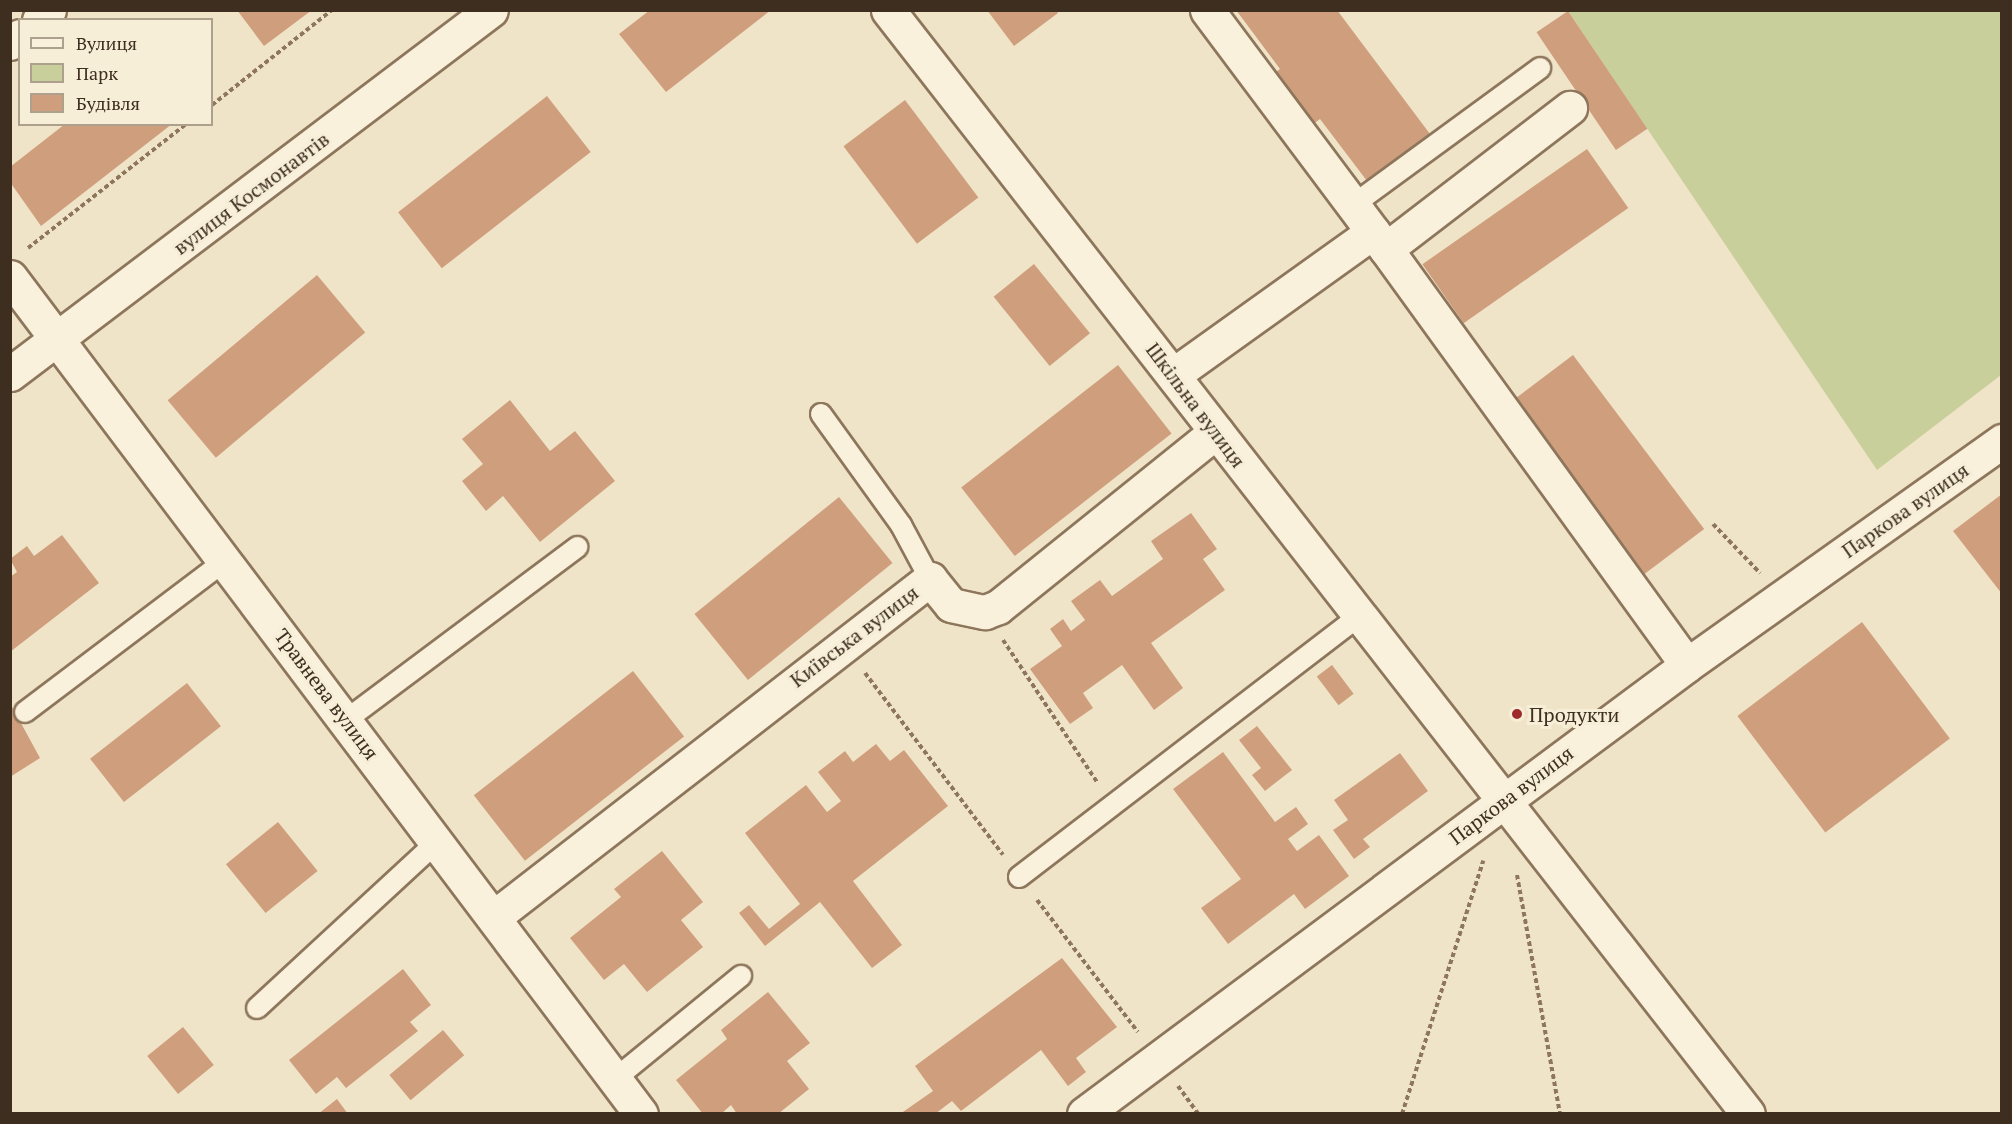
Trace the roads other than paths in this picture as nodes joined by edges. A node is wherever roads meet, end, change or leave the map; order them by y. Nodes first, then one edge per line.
1 (491, 10) edge
2 (888, 10) edge
3 (1207, 10) edge
4 (1540, 69) dead end
5 (1570, 108) dead end
6 (1353, 205) junction
7 (1379, 241) junction
8 (15, 266) edge
9 (60, 340) junction
10 (10, 374) edge
11 (1173, 375) junction
12 (821, 414) dead end
13 (1216, 432) junction
14 (2001, 441) edge
15 (577, 547) dead end
16 (226, 560) junction
17 (930, 579) junction
18 (1359, 616) junction
19 (1687, 665) junction
20 (26, 712) dead end
21 (346, 720) junction
22 (1503, 801) junction
23 (438, 842) junction
24 (1019, 876) dead end
25 (494, 917) junction
26 (741, 976) dead end
27 (257, 1008) dead end
28 (615, 1079) junction
29 (641, 1113) edge
30 (1084, 1113) edge
31 (1748, 1113) edge

1 - 9 street, вулиця Космонавтів
2 - 11 street, Шкільна вулиця
3 - 6 street
4 - 6 lane
5 - 7 street
6 - 7 street
7 - 11 street
7 - 19 street
8 - 9 street, Травнева вулиця
9 - 10 street, вулиця Космонавтів
9 - 16 street, Травнева вулиця
11 - 13 street, Шкільна вулиця
12 - 17 lane
13 - 17 street, Київська вулиця
13 - 18 street, Шкільна вулиця
14 - 19 street, Паркова вулиця
15 - 21 lane
16 - 20 lane
16 - 21 street, Травнева вулиця
17 - 25 street, Київська вулиця
18 - 22 street, Шкільна вулиця
18 - 24 lane
19 - 22 street, Паркова вулиця
21 - 23 street, Травнева вулиця
22 - 30 street, Паркова вулиця
22 - 31 street, Шкільна вулиця
23 - 25 street, Травнева вулиця
23 - 27 lane
25 - 28 street, Травнева вулиця
26 - 28 lane
28 - 29 street, Травнева вулиця

